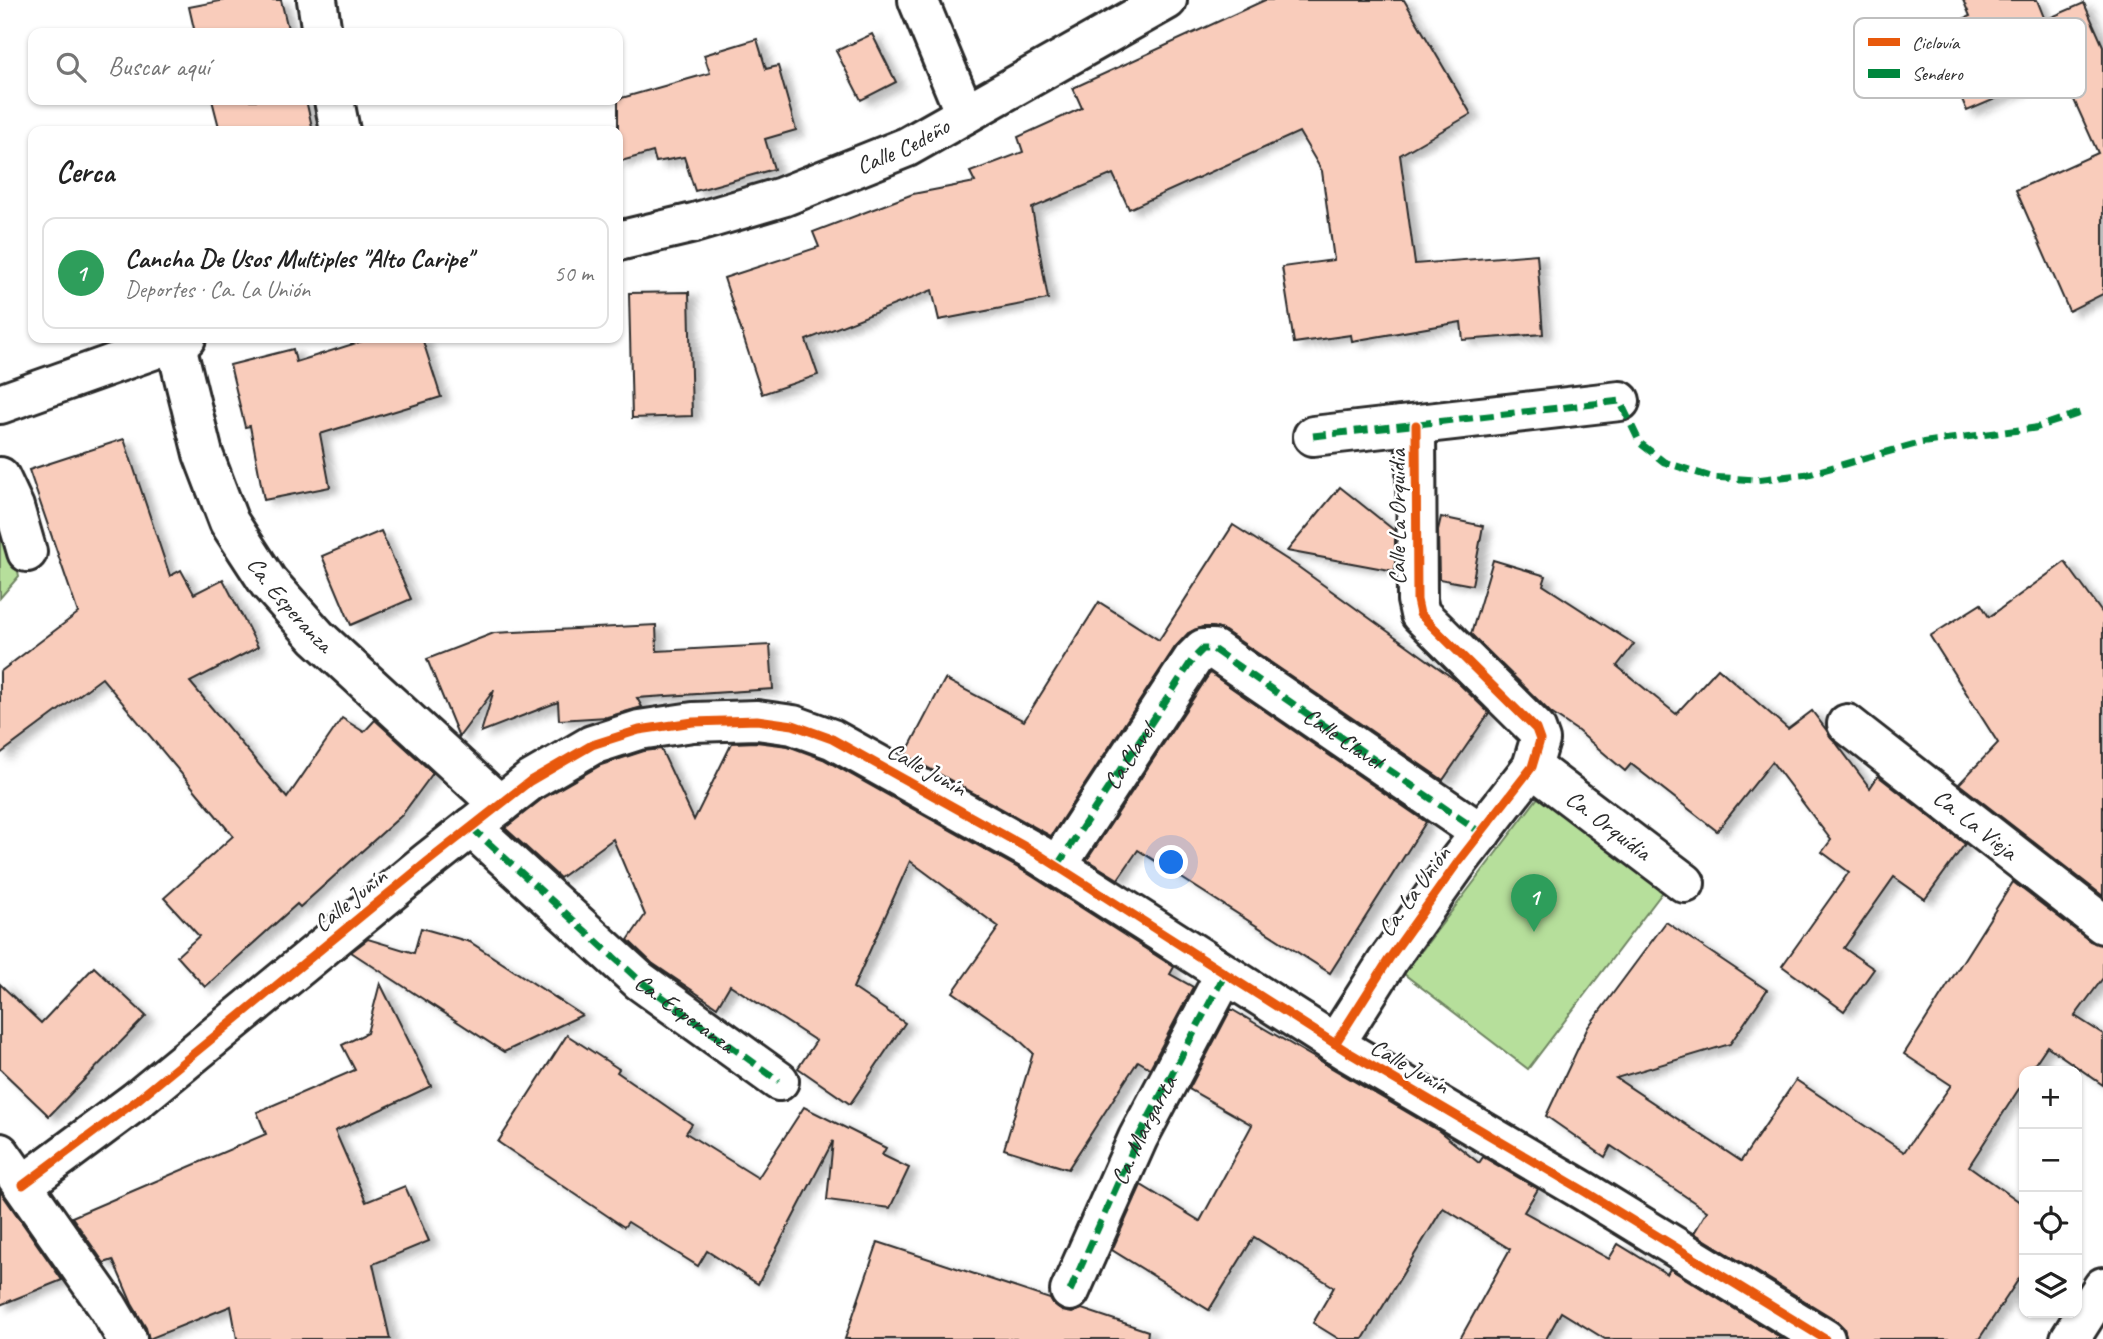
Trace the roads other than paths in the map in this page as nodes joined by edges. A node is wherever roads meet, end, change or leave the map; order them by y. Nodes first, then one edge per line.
1 (317, 0) edge
2 (918, 0) edge
3 (1167, 0) edge
4 (321, 28) edge
5 (335, 105) edge
6 (965, 114) junction
7 (339, 126) edge
8 (623, 240) edge
9 (170, 343) edge
10 (182, 343) edge
11 (1620, 401) dead end
12 (0, 404) edge
13 (1416, 425) junction
14 (1313, 436) dead end
15 (0, 477) edge
16 (27, 552) dead end
17 (1203, 649) joint
18 (1847, 724) dead end
19 (1532, 767) junction
20 (486, 816) junction
21 (1481, 833) junction
22 (1057, 866) junction
23 (1685, 883) dead end
24 (2103, 924) edge
25 (1225, 974) junction
26 (1335, 1044) junction
27 (779, 1082) dead end
28 (0, 1153) edge
29 (23, 1185) junction
30 (2103, 1287) edge
31 (1070, 1291) dead end
32 (127, 1339) edge
33 (1825, 1339) edge
34 (2070, 1339) edge

1 - 4 street
2 - 6 street
3 - 6 street, Calle Cedeño
5 - 7 street
6 - 8 street, Calle Cedeño
9 - 12 street
10 - 20 street, Ca. Esperanza
11 - 13 street, Calle La Orquídia
13 - 14 street, Calle La Orquídia
13 - 19 street, Calle La Orquídia
15 - 16 street
17 - 21 street, Calle Clavel
17 - 22 street, Ca.Clavel
18 - 24 street, Ca. La Vieja
19 - 21 street, Ca. La Unión
19 - 23 street, Ca. Orquídia
20 - 22 street, Calle Junín
20 - 27 street, Ca. Esperanza
20 - 29 street, Calle Junín
21 - 26 street, Ca. La Unión
22 - 25 street, Calle Junín
25 - 26 street, Calle Junín
25 - 31 street, Ca. Margarita
26 - 33 street, Calle Junín
28 - 29 street
29 - 32 street
30 - 34 street

